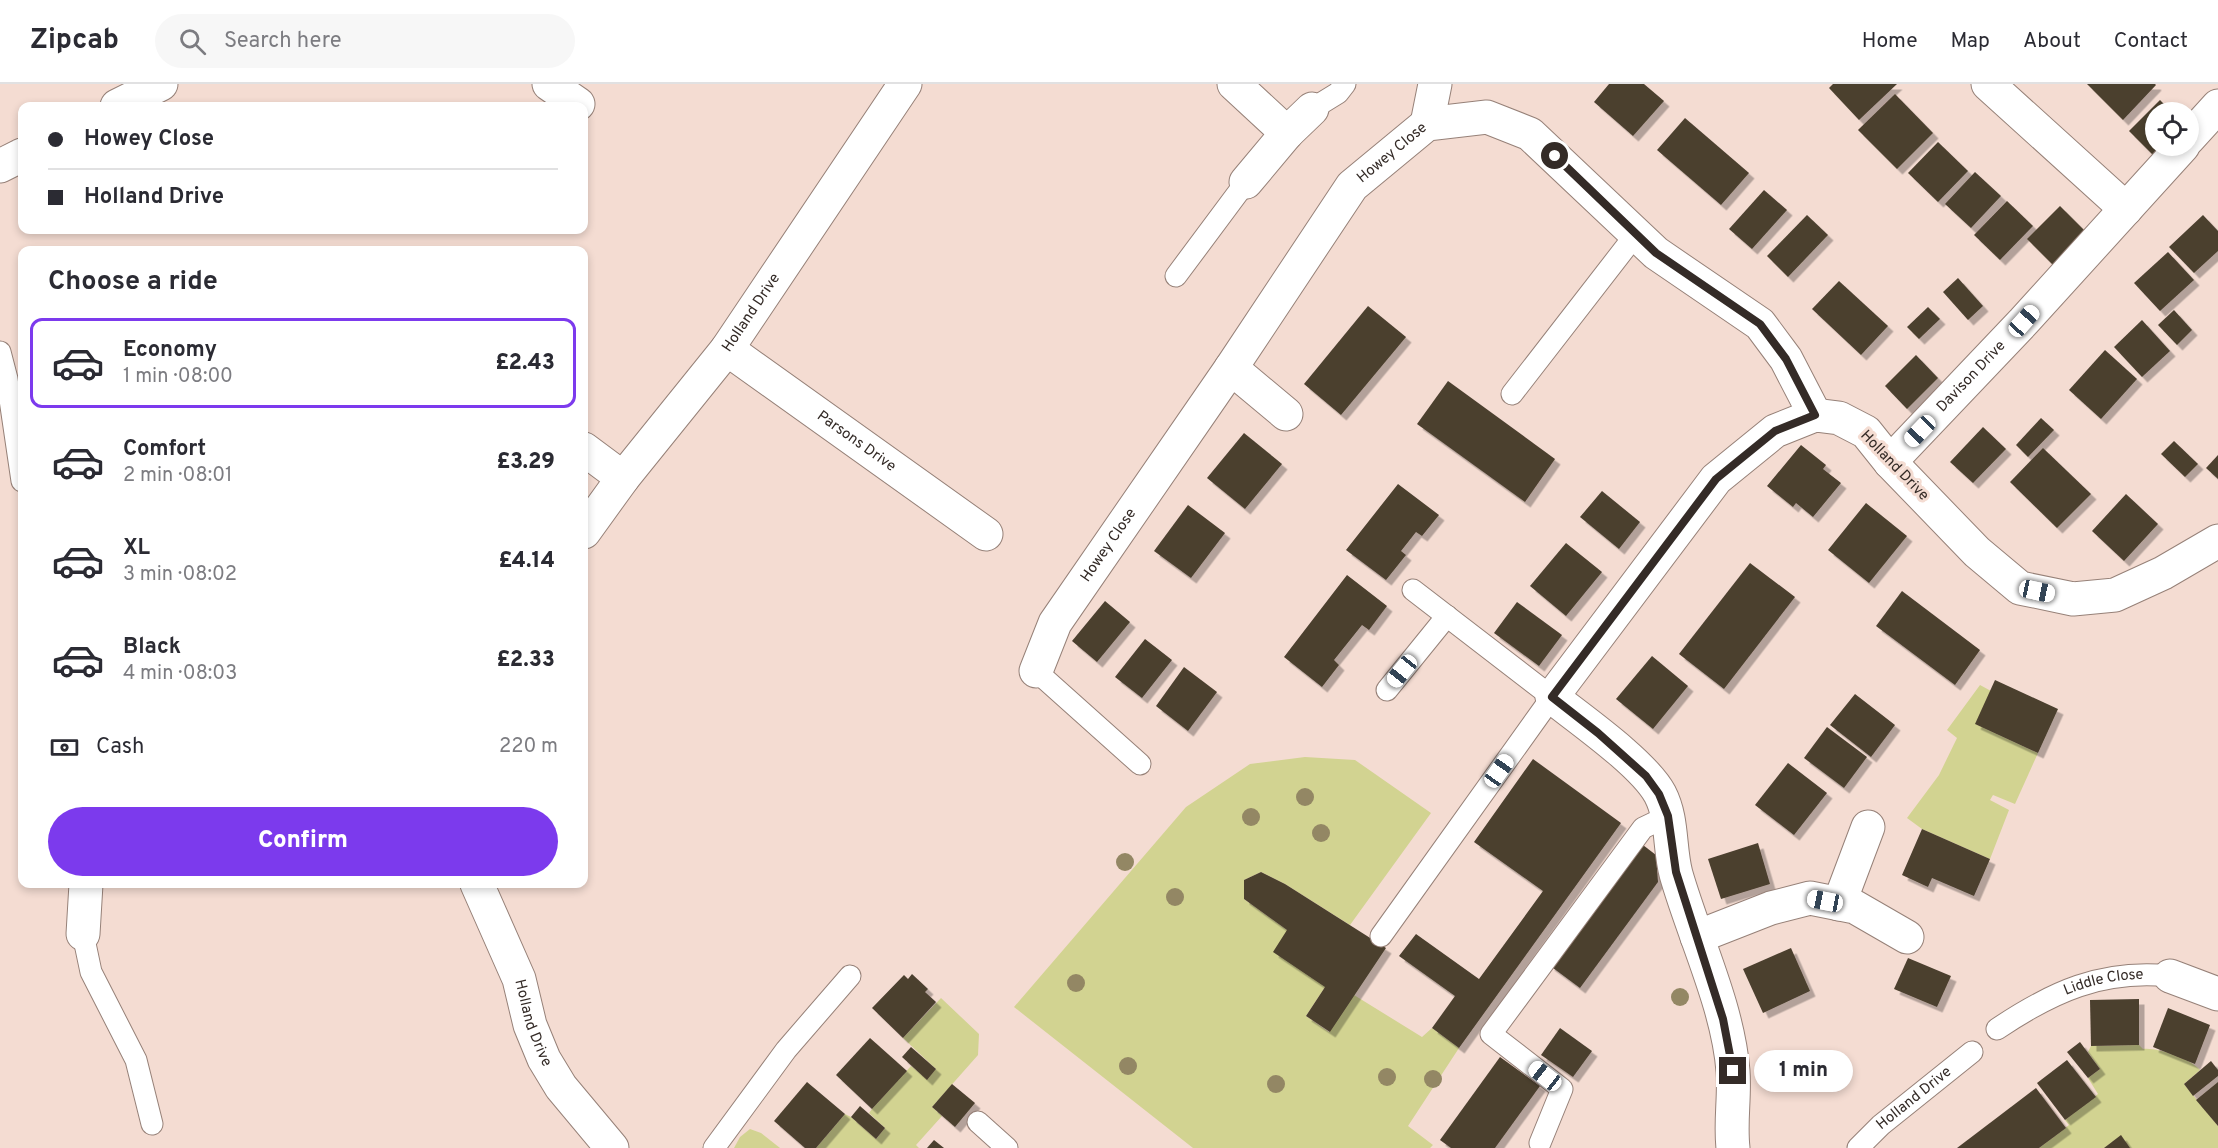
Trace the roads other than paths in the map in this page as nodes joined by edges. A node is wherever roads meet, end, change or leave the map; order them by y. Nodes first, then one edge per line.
1 (162, 84) edge
2 (549, 84) edge
3 (905, 84) edge
4 (1234, 84) edge
5 (1345, 84) edge
6 (1436, 84) edge
7 (1988, 84) edge
8 (125, 102) edge
9 (575, 102) edge
10 (2218, 106) edge
11 (1312, 110) joint
12 (1427, 124) junction
13 (2199, 127) edge
14 (1287, 133) junction
15 (18, 156) edge
16 (2174, 156) edge
17 (0, 166) edge
18 (1246, 182) joint
19 (2126, 209) junction
20 (1636, 234) junction
21 (1176, 276) dead end
22 (727, 348) junction
23 (0, 352) edge
24 (1231, 368) junction
25 (1512, 394) dead end
26 (1286, 414) dead end
27 (1815, 415) junction
28 (588, 452) edge
29 (18, 454) edge
30 (1890, 462) junction
31 (623, 478) junction
32 (588, 526) edge
33 (986, 534) dead end
34 (2218, 541) edge
35 (1413, 590) dead end
36 (1447, 616) junction
37 (1036, 671) joint
38 (1387, 690) dead end
39 (1552, 697) junction
40 (1140, 764) dead end
41 (1668, 816) junction
42 (1868, 827) dead end
43 (86, 888) edge
44 (479, 888) edge
45 (1839, 904) junction
46 (83, 934) joint
47 (1381, 936) dead end
48 (1697, 936) junction
49 (1907, 937) dead end
50 (850, 976) dead end
51 (2170, 976) joint
52 (2218, 994) edge
53 (1997, 1029) dead end
54 (1972, 1052) dead end
55 (978, 1122) dead end
56 (152, 1124) dead end
57 (1540, 1143) dead end
58 (612, 1148) edge
59 (714, 1148) edge
60 (1007, 1148) edge
61 (1733, 1148) edge
62 (1858, 1148) edge

1 - 8 street
2 - 9 street
3 - 22 street, Holland Drive
4 - 14 street
5 - 11 lane
6 - 12 street
7 - 19 street
10 - 13 street
11 - 14 street
12 - 20 street, Howey Close
12 - 24 street, Howey Close
14 - 18 street
15 - 17 street
16 - 19 street, Davison Drive
18 - 21 lane
19 - 30 street, Davison Drive
20 - 25 lane
20 - 27 street, Howey Close
22 - 31 street, Holland Drive
22 - 33 street, Parsons Drive
23 - 29 lane
24 - 26 street
24 - 37 street, Howey Close
27 - 30 street, Holland Drive
27 - 39 street
28 - 31 street
30 - 34 street, Holland Drive
31 - 32 street, Holland Drive
35 - 36 lane
36 - 38 lane
36 - 39 lane
37 - 40 lane
39 - 41 street
39 - 47 lane
41 - 48 street
41 - 57 lane
42 - 45 street
43 - 46 street
44 - 58 street, Holland Drive
45 - 48 street
45 - 49 street
46 - 56 lane
48 - 61 street
50 - 59 lane
51 - 52 street, Liddle Close
51 - 53 lane, Liddle Close
54 - 62 lane, Holland Drive
55 - 60 lane

